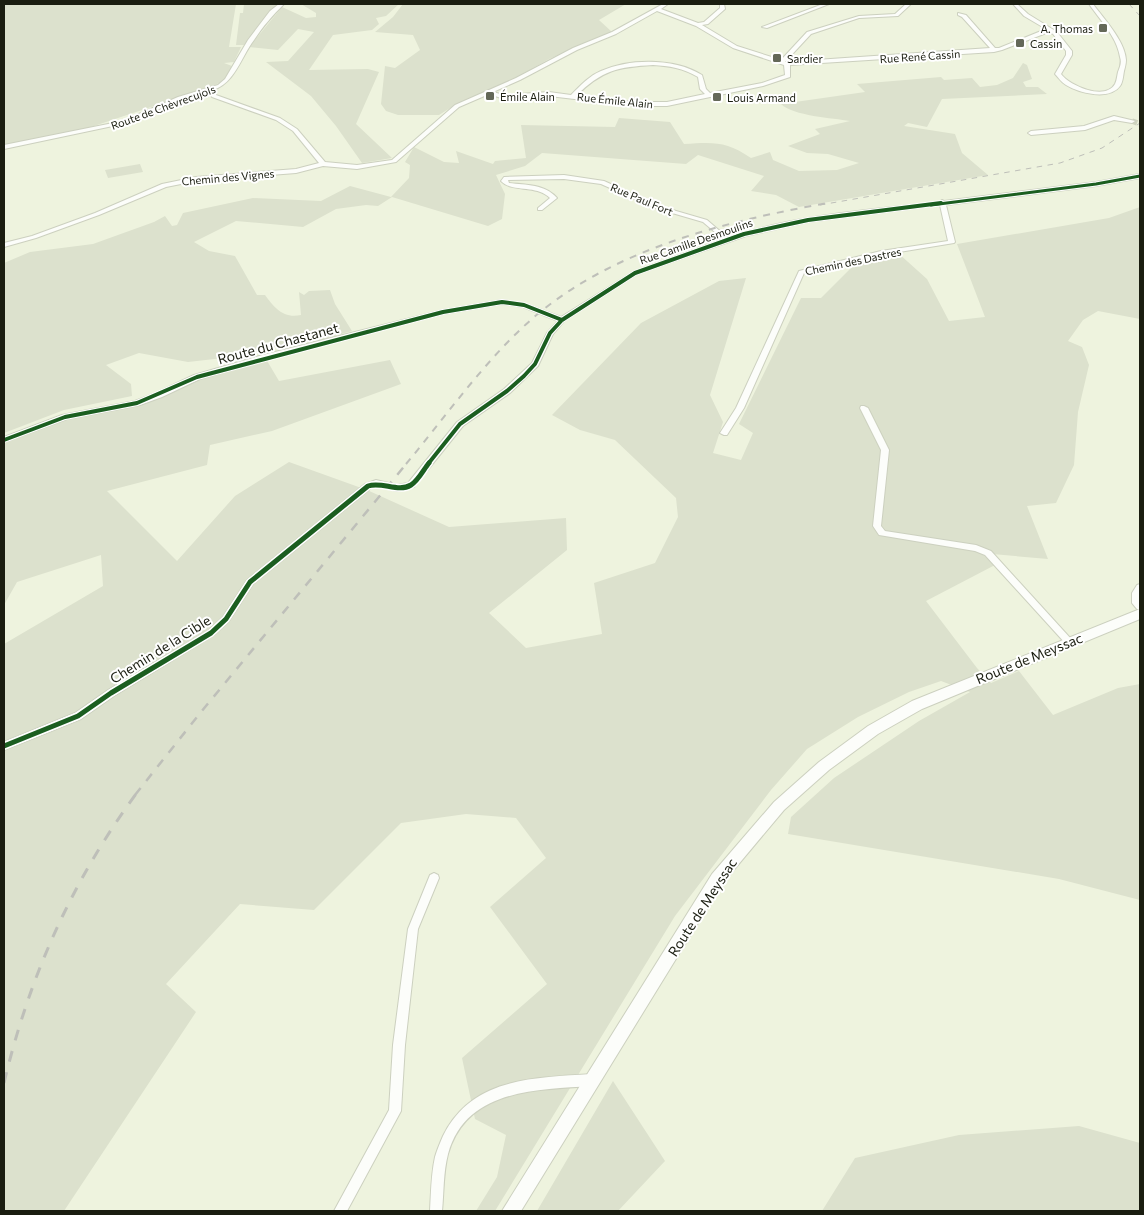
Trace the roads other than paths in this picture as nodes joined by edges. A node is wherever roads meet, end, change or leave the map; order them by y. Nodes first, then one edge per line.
1 (282, 4) edge
2 (666, 4) edge
3 (722, 4) edge
4 (827, 4) edge
5 (909, 4) edge
6 (1015, 4) edge
7 (1091, 4) edge
8 (656, 9) junction
9 (960, 14) dead end
10 (698, 26) junction
11 (765, 27) dead end
12 (1049, 30) junction
13 (994, 50) junction
14 (784, 64) junction
15 (210, 90) junction
16 (488, 92) junction
17 (573, 96) junction
18 (709, 96) junction
19 (1132, 122) tunnel mouth
20 (1031, 134) dead end
21 (4, 147) edge
22 (323, 164) junction
23 (1140, 176) edge
24 (942, 202) junction
25 (540, 209) dead end
26 (727, 240) junction
27 (4, 244) edge
28 (562, 320) junction
29 (864, 408) dead end
30 (724, 433) dead end
31 (4, 440) edge
32 (376, 483) joint
33 (1140, 590) edge
34 (1140, 607) edge
35 (1140, 614) edge
36 (1070, 642) junction
37 (4, 746) edge
38 (434, 878) dead end
39 (591, 1080) junction
40 (340, 1211) edge
41 (436, 1211) edge
42 (511, 1211) edge

1 - 15 street, Route de Chèvrecujols
2 - 8 street
3 - 10 street
4 - 11 street
5 - 14 street
6 - 12 street
7 - 12 street
8 - 10 street
8 - 16 street
9 - 13 street
10 - 14 street
12 - 13 street, Rue René Cassin
13 - 14 street, Rue René Cassin
14 - 18 street, Rue Émile Alain
15 - 21 street, Route de Chèvrecujols
15 - 22 street
16 - 17 street, Rue Émile Alain
16 - 22 street
17 - 18 street, Rue Émile Alain
17 - 18 street
19 - 20 street
22 - 27 street, Chemin des Vignes
23 - 24 street, Rue Camille Desmoulins
24 - 26 street, Rue Camille Desmoulins
24 - 30 street, Chemin des Dastres
25 - 26 street, Rue Paul Fort
26 - 28 street, Rue Camille Desmoulins
28 - 31 street, Route du Chastanet
28 - 32 street, Rue Camille Desmoulins
29 - 36 street
32 - 37 street, Chemin de la Cible
33 - 34 street
35 - 36 main road, Route de Meyssac
36 - 39 main road, Route de Meyssac
38 - 40 street
39 - 41 street
39 - 42 main road, Route de Meyssac

